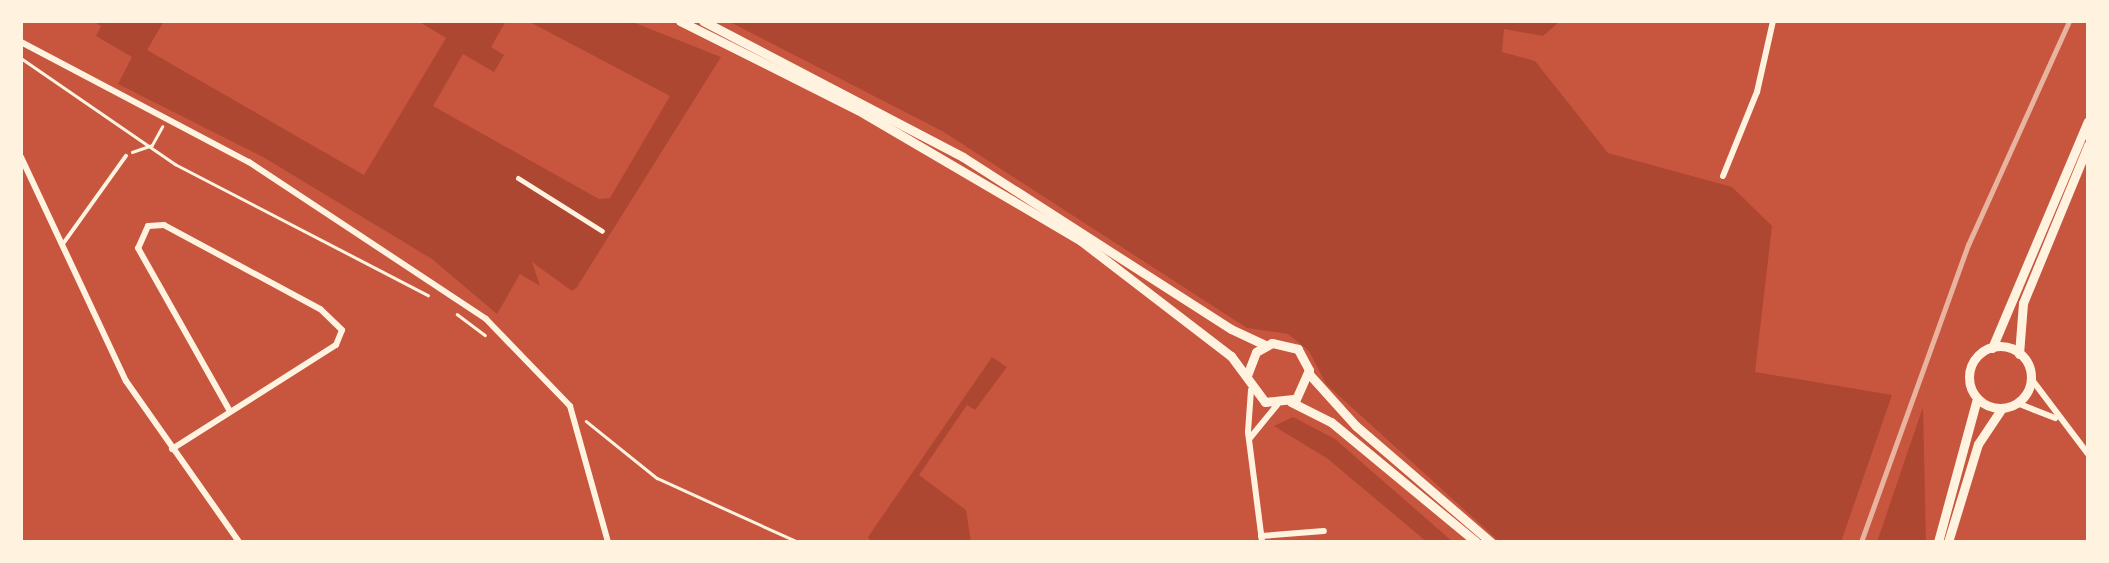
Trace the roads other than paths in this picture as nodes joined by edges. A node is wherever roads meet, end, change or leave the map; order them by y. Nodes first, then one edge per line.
1 (680, 21) edge
2 (703, 21) edge
3 (1773, 21) edge
4 (21, 42) edge
5 (2088, 121) edge
6 (2088, 145) edge
7 (126, 156) road end
8 (21, 157) edge
9 (1723, 176) dead end
10 (518, 178) dead end
11 (602, 232) dead end
12 (61, 245) junction
13 (1266, 345) junction
14 (1992, 348) junction
15 (2020, 354) junction
16 (1309, 374) junction
17 (1247, 375) junction
18 (2031, 377) junction
19 (1251, 390) junction
20 (1977, 398) junction
21 (1291, 402) junction
22 (2017, 403) junction
23 (1278, 405) junction
24 (2002, 408) junction
25 (230, 411) junction
26 (2057, 419) junction
27 (1249, 440) junction
28 (172, 449) junction
29 (2088, 454) edge
30 (1324, 531) dead end
31 (1262, 539) edge
32 (239, 542) edge
33 (608, 542) edge
34 (1476, 542) edge
35 (1491, 542) edge
36 (1938, 542) edge
37 (1948, 542) edge

1 - 17 main road
2 - 13 main road
3 - 9 street
4 - 33 street
5 - 14 main road
6 - 15 main road
7 - 12 lane
8 - 12 street
10 - 11 street
12 - 28 street
13 - 16 main road
13 - 17 main road
14 - 15 main road
14 - 20 main road
15 - 18 main road
16 - 21 main road
16 - 35 main road
17 - 19 main road
18 - 22 main road
18 - 26 street
19 - 23 main road
19 - 27 street
20 - 24 main road
20 - 36 main road
21 - 23 main road
21 - 34 main road
22 - 24 main road
22 - 26 street
23 - 27 street
24 - 37 main road
25 - 25 street
25 - 28 street
26 - 29 street
27 - 31 street
28 - 32 street
30 - 31 street

